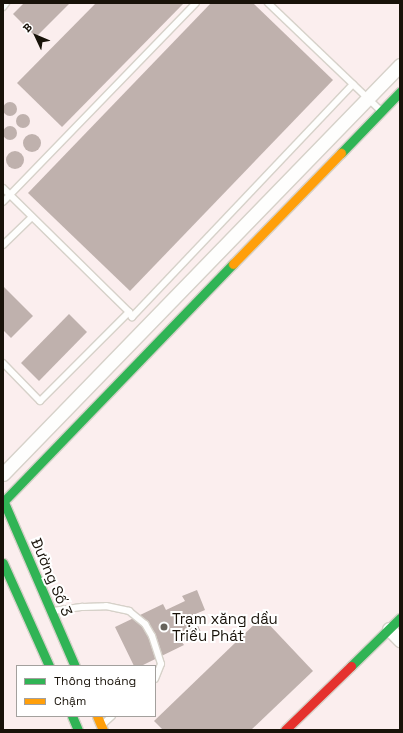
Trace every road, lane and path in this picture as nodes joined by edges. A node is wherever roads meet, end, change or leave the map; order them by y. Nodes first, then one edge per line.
1 (6, 3) edge
2 (196, 3) edge
3 (268, 3) edge
4 (3, 6) edge
5 (400, 64) edge
6 (353, 84) junction
7 (400, 92) edge
8 (368, 98) junction
9 (381, 111) junction
10 (3, 188) edge
11 (10, 195) junction
12 (3, 202) edge
13 (32, 217) junction
14 (3, 245) edge
15 (129, 312) junction
16 (3, 363) edge
17 (3, 474) edge
18 (3, 501) edge
19 (3, 564) edge
20 (51, 612) junction
21 (400, 618) edge
22 (389, 629) junction
23 (400, 640) edge
24 (49, 665) edge
25 (75, 665) edge
26 (156, 676) edge
27 (72, 717) edge
28 (97, 717) edge
29 (111, 717) edge
30 (102, 728) edge
31 (76, 729) edge
32 (285, 730) edge

1 - 4 lane
2 - 11 lane
3 - 6 lane
5 - 8 street
6 - 8 lane
6 - 15 lane
7 - 9 street
8 - 9 lane
8 - 17 street
9 - 18 street
10 - 11 lane
11 - 12 lane
11 - 13 lane
13 - 14 lane
13 - 15 lane
15 - 16 lane
18 - 20 street, Đường Số 3
19 - 24 street
20 - 25 street, Đường Số 3
20 - 26 lane
21 - 22 street
22 - 23 street
22 - 32 street
27 - 31 street
28 - 30 street
29 - 30 lane

